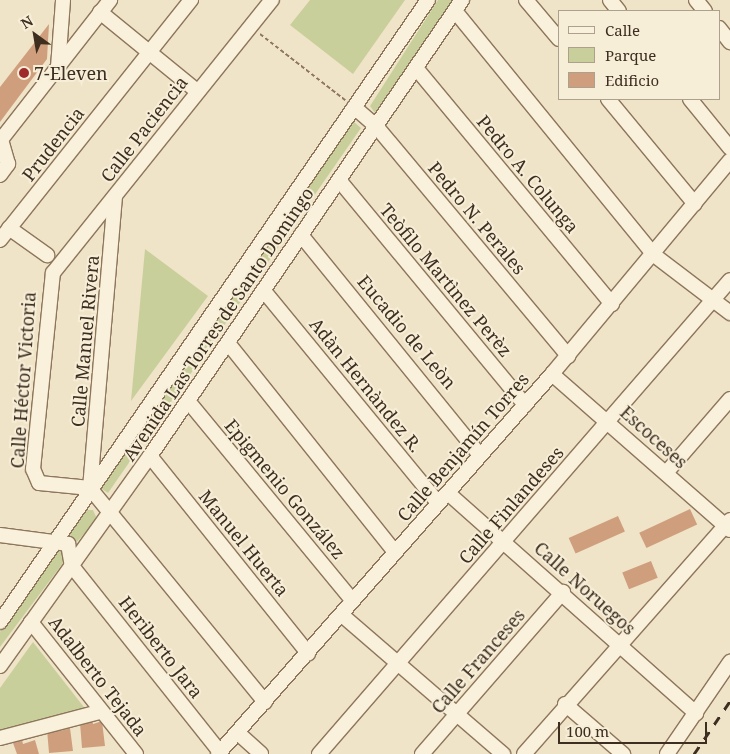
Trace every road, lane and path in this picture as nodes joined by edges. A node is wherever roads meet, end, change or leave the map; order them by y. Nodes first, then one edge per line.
1 (63, 0) edge
2 (110, 0) edge
3 (191, 0) edge
4 (272, 0) edge
5 (428, 0) edge
6 (526, 0) edge
7 (610, 0) edge
8 (696, 0) edge
9 (458, 5) edge
10 (618, 10) edge
11 (704, 10) edge
12 (100, 12) junction
13 (250, 26) junction
14 (720, 29) edge
15 (558, 38) edge
16 (730, 42) edge
17 (149, 52) junction
18 (58, 67) junction
19 (416, 68) junction
20 (197, 91) junction
21 (609, 100) edge
22 (691, 100) edge
23 (354, 107) junction
24 (376, 126) junction
25 (1, 141) edge
26 (730, 148) edge
27 (730, 160) edge
28 (0, 175) edge
29 (339, 180) junction
30 (115, 197) junction
31 (694, 204) junction
32 (10, 228) junction
33 (301, 235) junction
34 (0, 240) edge
35 (47, 255) dead end
36 (654, 255) junction
37 (730, 280) edge
38 (49, 282) joint
39 (264, 291) junction
40 (714, 300) junction
41 (612, 304) junction
42 (730, 313) edge
43 (228, 344) junction
44 (568, 356) junction
45 (552, 374) junction
46 (730, 399) edge
47 (188, 401) junction
48 (525, 405) junction
49 (610, 422) junction
50 (480, 455) junction
51 (150, 456) junction
52 (666, 473) junction
53 (90, 489) junction
54 (443, 498) junction
55 (111, 511) junction
56 (728, 525) edge
57 (0, 535) edge
58 (505, 541) junction
59 (52, 542) junction
60 (395, 552) junction
61 (72, 566) junction
62 (563, 592) junction
63 (354, 601) junction
64 (342, 615) junction
65 (0, 622) edge
66 (31, 622) junction
67 (618, 643) junction
68 (308, 653) junction
69 (730, 662) edge
70 (398, 664) junction
71 (0, 666) edge
72 (265, 702) junction
73 (565, 704) junction
74 (99, 712) junction
75 (696, 713) junction
76 (456, 715) junction
77 (238, 734) junction
78 (0, 738) edge
79 (130, 753) edge
80 (219, 753) edge
81 (261, 754) edge
82 (319, 754) edge
83 (422, 754) edge
84 (503, 754) edge
85 (524, 754) edge
86 (623, 754) edge
87 (667, 754) edge

1 - 18 street
2 - 12 street
3 - 17 street, Prudencia
4 - 13 street, Calle Paciencia
5 - 23 street, Avenida Las Torres de Santo Domingo
6 - 15 street
7 - 10 street
8 - 11 street
9 - 19 street, Avenida Las Torres de Santo Domingo
9 - 36 street
12 - 17 street
12 - 18 street
13 - 20 street, Calle Paciencia
13 - 23 path
14 - 16 street
17 - 20 street
17 - 32 street, Prudencia
18 - 25 street
19 - 24 street, Avenida Las Torres de Santo Domingo
19 - 41 street, Pedro A. Colunga
20 - 30 street, Calle Paciencia
21 - 31 street
22 - 26 street
23 - 24 street, Pedro N. Perales
23 - 53 street, Avenida Las Torres de Santo Domingo
24 - 29 street, Avenida Las Torres de Santo Domingo
24 - 44 street, Pedro N. Perales
25 - 28 street
27 - 31 street, Calle Benjamín Torres
29 - 33 street, Avenida Las Torres de Santo Domingo
29 - 48 street, Teòfilo Martìnez Perèz
30 - 38 street, Calle Paciencia
30 - 53 street, Calle Manuel Rivera
31 - 36 street, Calle Benjamín Torres
32 - 34 street, Prudencia
32 - 35 street
33 - 39 street, Avenida Las Torres de Santo Domingo
33 - 50 street, Eucadio de Leòn
36 - 40 street
36 - 41 street, Calle Benjamín Torres
37 - 40 street, Calle Finlandeses
38 - 53 street, Calle Héctor Victoria
39 - 43 street, Avenida Las Torres de Santo Domingo
39 - 54 street, Adàn Hernàndez R.
40 - 42 street
40 - 49 street, Calle Finlandeses
41 - 44 street, Calle Benjamín Torres
43 - 47 street, Avenida Las Torres de Santo Domingo
43 - 60 street
44 - 45 street, Calle Benjamín Torres
45 - 48 street, Calle Benjamín Torres
45 - 49 street, Escoceses
46 - 52 street
47 - 51 street, Avenida Las Torres de Santo Domingo
47 - 63 street, Epigmenio González
48 - 50 street, Calle Benjamín Torres
49 - 52 street, Escoceses
49 - 58 street, Calle Finlandeses
50 - 54 street, Calle Benjamín Torres
51 - 55 street, Avenida Las Torres de Santo Domingo
51 - 68 street, Manuel Huerta
52 - 56 street, Escoceses
53 - 55 street
53 - 59 street, Avenida Las Torres de Santo Domingo
54 - 58 street, Calle Noruegos
54 - 60 street, Calle Benjamín Torres
55 - 61 street, Avenida Las Torres de Santo Domingo
55 - 72 street
56 - 67 street
57 - 59 street
58 - 62 street, Calle Noruegos
58 - 70 street, Calle Finlandeses
59 - 61 street
59 - 65 street, Avenida Las Torres de Santo Domingo
60 - 63 street, Calle Benjamín Torres
61 - 66 street, Avenida Las Torres de Santo Domingo
61 - 80 street, Heriberto Jara
62 - 67 street, Calle Noruegos
62 - 76 street, Calle Franceses
63 - 64 street, Calle Benjamín Torres
64 - 68 street, Calle Benjamín Torres
64 - 70 street
66 - 71 street, Avenida Las Torres de Santo Domingo
66 - 74 street, Adalberto Tejada
67 - 73 street
67 - 75 street, Calle Noruegos
68 - 72 street, Calle Benjamín Torres
69 - 75 street
70 - 76 street
70 - 82 street, Calle Finlandeses
72 - 77 street, Calle Benjamín Torres
73 - 85 street
73 - 86 street
74 - 78 street
74 - 79 street, Adalberto Tejada
75 - 87 street
76 - 83 street, Calle Franceses
76 - 84 street
77 - 80 street, Calle Benjamín Torres
77 - 81 street

